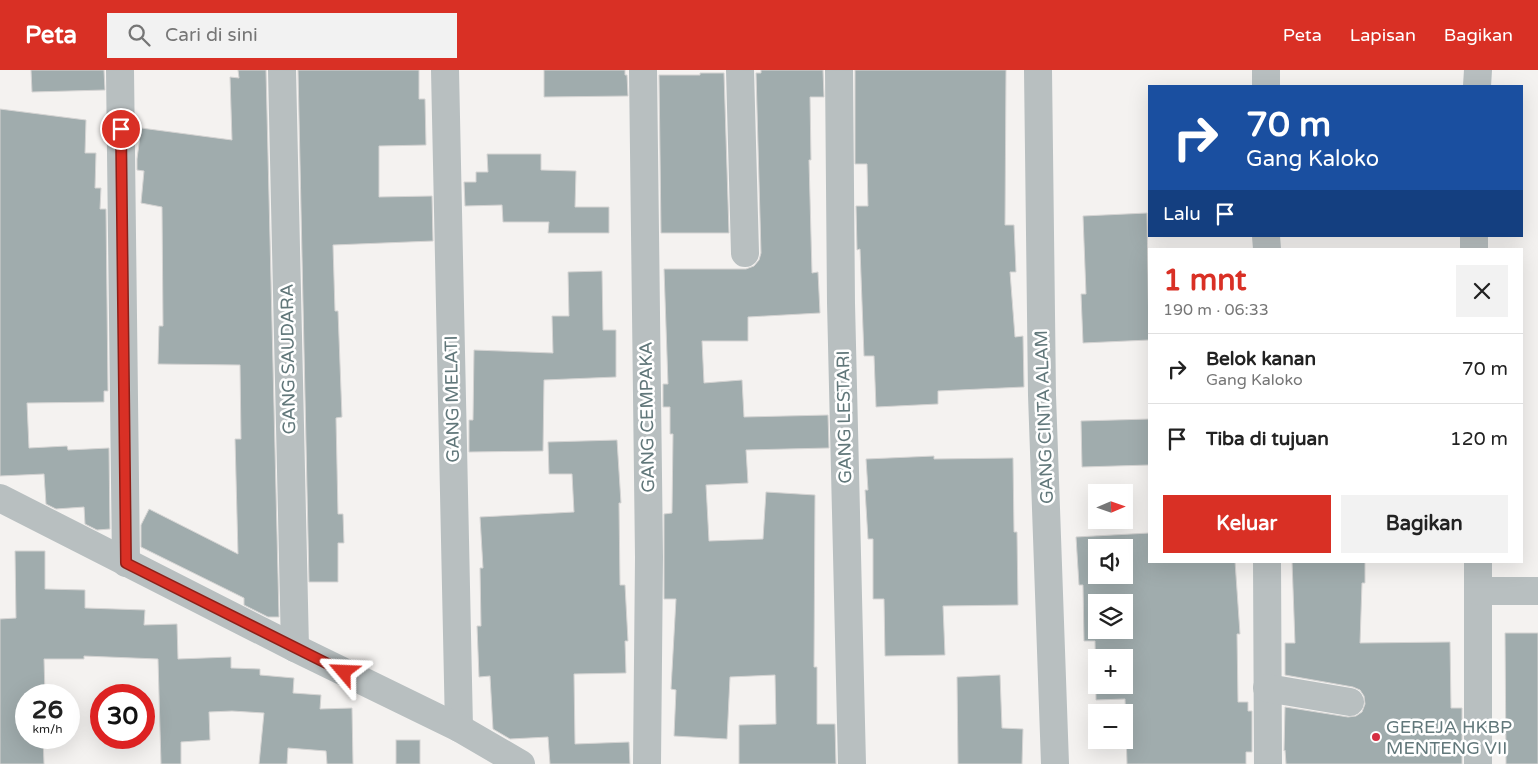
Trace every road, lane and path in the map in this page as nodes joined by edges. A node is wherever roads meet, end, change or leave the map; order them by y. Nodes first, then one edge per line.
1 (120, 70) edge
2 (282, 70) edge
3 (445, 70) edge
4 (643, 70) edge
5 (740, 70) edge
6 (840, 70) edge
7 (1038, 70) edge
8 (1266, 70) edge
9 (1478, 70) edge
10 (1266, 85) edge
11 (1477, 85) edge
12 (745, 253) dead end
13 (0, 498) edge
14 (126, 563) junction
15 (1267, 563) edge
16 (1478, 563) edge
17 (1478, 591) junction
18 (1538, 592) edge
19 (294, 648) junction
20 (1268, 688) junction
21 (1350, 702) dead end
22 (459, 728) junction
23 (514, 762) edge
24 (647, 764) edge
25 (852, 764) edge
26 (1056, 764) edge
27 (1268, 764) edge
28 (1478, 764) edge

1 - 14 street
2 - 19 street, GANG SAUDARA
3 - 22 street, GANG MELATI
4 - 24 street, GANG CEMPAKA
5 - 12 street
6 - 25 street, GANG LESTARI
7 - 26 street, GANG CINTA ALAM
8 - 10 street
9 - 11 street
13 - 14 street
14 - 19 street
15 - 20 street
16 - 17 street
17 - 18 street
17 - 28 street
19 - 22 street
20 - 21 street
20 - 27 street
22 - 23 street

